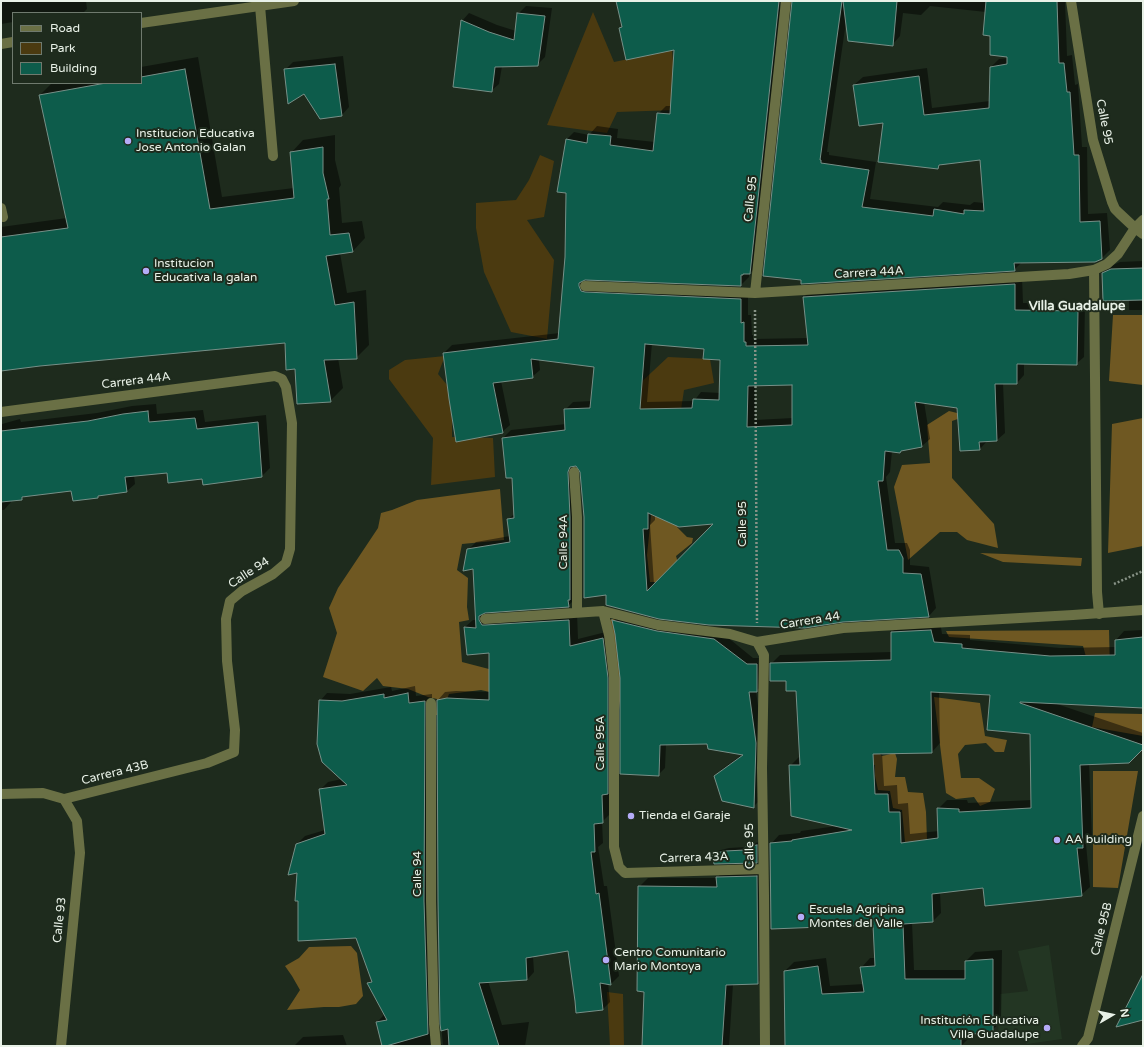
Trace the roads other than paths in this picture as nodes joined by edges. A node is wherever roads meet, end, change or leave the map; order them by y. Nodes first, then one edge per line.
1 (294, 1) edge
2 (786, 1) edge
3 (1071, 1) edge
4 (260, 6) junction
5 (142, 23) edge
6 (12, 42) edge
7 (1, 44) edge
8 (273, 156) dead end
9 (1143, 220) edge
10 (1139, 231) edge
11 (1094, 270) junction
12 (585, 286) dead end
13 (755, 293) junction
14 (275, 376) joint
15 (1, 412) edge
16 (574, 472) dead end
17 (1143, 610) edge
18 (603, 611) junction
19 (577, 612) junction
20 (1099, 614) junction
21 (485, 619) dead end
22 (757, 642) junction
23 (431, 703) dead end
24 (234, 752) joint
25 (1, 794) edge
26 (64, 799) junction
27 (1143, 816) edge
28 (763, 869) junction
29 (625, 873) joint
30 (61, 1046) edge
31 (436, 1046) edge
32 (765, 1046) edge
33 (1082, 1046) edge

1 - 4 street
2 - 13 street, Calle 95
3 - 10 street, Calle 95
4 - 5 street
4 - 8 street
6 - 7 street
9 - 10 street, Carrera 44A
10 - 11 street, Carrera 44A
11 - 13 street, Carrera 44A
11 - 20 street
12 - 13 street, Carrera 44A
14 - 15 street, Carrera 44A
14 - 24 street, Calle 94
16 - 19 street, Calle 94A
17 - 20 street, Carrera 44
18 - 19 street, Carrera 44
18 - 22 street, Carrera 44
18 - 29 street, Calle 95A
19 - 21 street, Carrera 44
20 - 22 street, Carrera 44
22 - 28 street, Calle 95
23 - 31 street, Calle 94
24 - 26 street, Carrera 43B
25 - 26 street
26 - 30 street, Calle 93
27 - 33 street, Calle 95B
28 - 29 street, Carrera 43A
28 - 32 street, Calle 95

